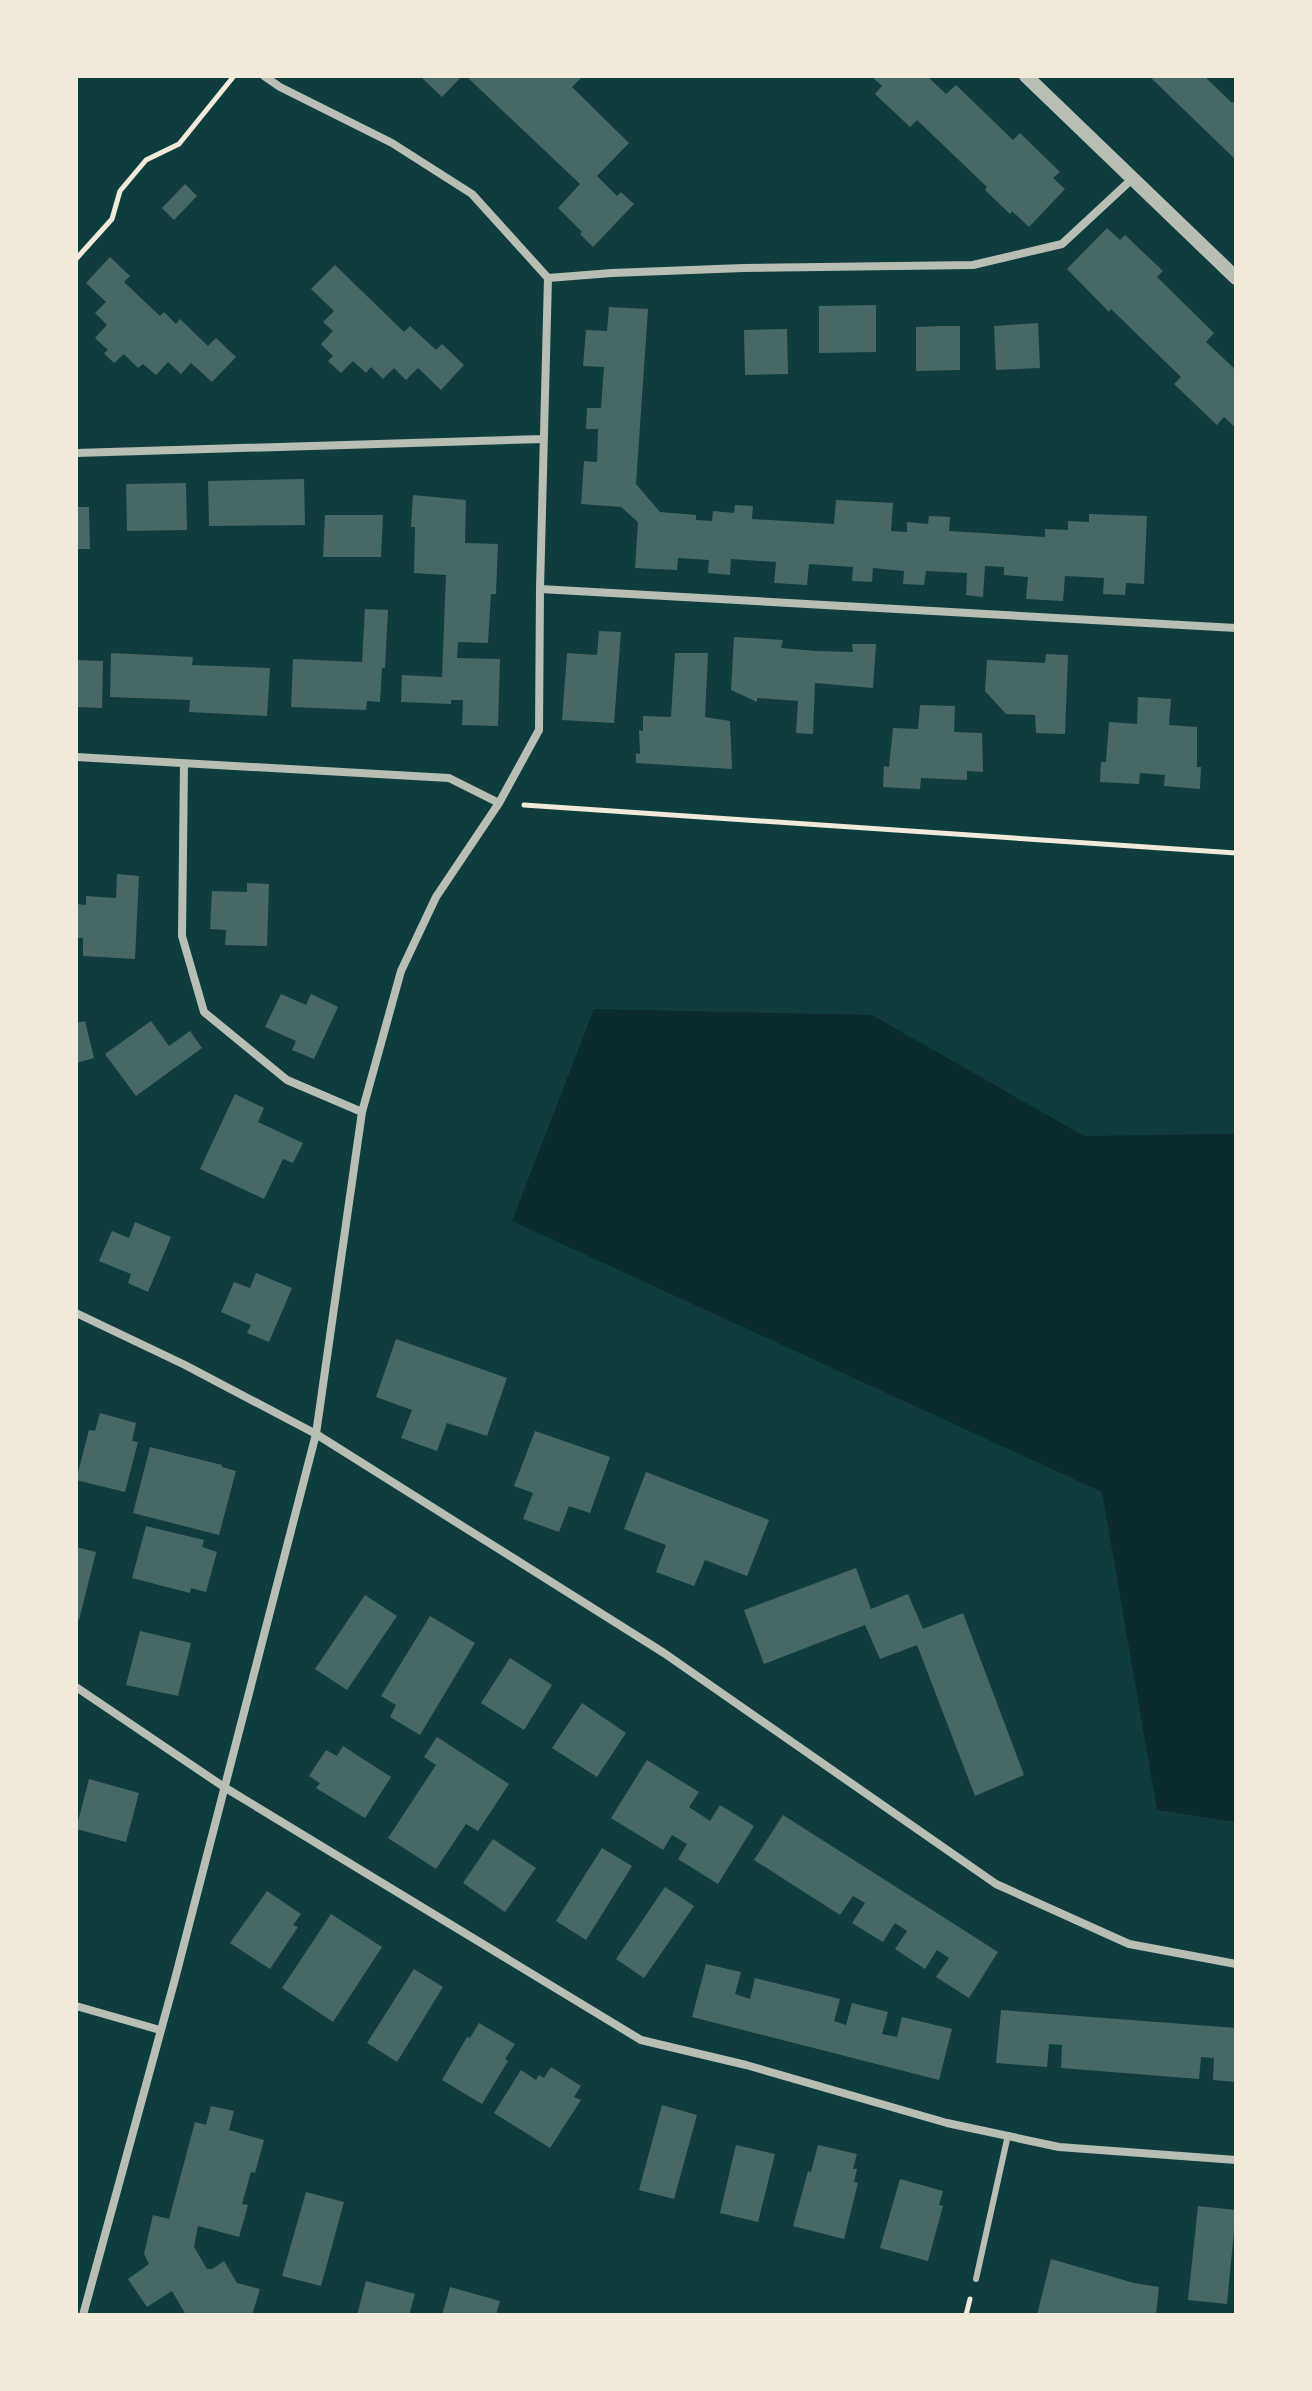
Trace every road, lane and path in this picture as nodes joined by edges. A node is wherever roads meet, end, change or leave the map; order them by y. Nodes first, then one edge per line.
1 (234, 76) edge
2 (264, 76) edge
3 (1026, 76) edge
4 (1131, 180) junction
5 (76, 259) edge
6 (548, 278) junction
7 (1236, 278) edge
8 (543, 439) junction
9 (76, 453) edge
10 (540, 589) junction
11 (1236, 628) edge
12 (76, 757) edge
13 (184, 764) junction
14 (499, 803) junction
15 (1236, 853) edge
16 (362, 1112) junction
17 (76, 1313) edge
18 (316, 1434) junction
19 (76, 1687) edge
20 (224, 1787) junction
21 (1236, 1964) edge
22 (76, 2006) edge
23 (160, 2030) junction
24 (1008, 2135) junction
25 (1236, 2160) edge
26 (976, 2279) dead end
27 (83, 2315) edge

1 - 5 path
2 - 6 street
3 - 4 street
4 - 6 street
4 - 7 street
6 - 8 street
8 - 9 street
8 - 10 street
10 - 11 street
10 - 14 street
12 - 13 street
13 - 14 street
13 - 16 street
14 - 15 path
14 - 16 street
16 - 18 street
17 - 18 street
18 - 20 street
18 - 21 street
19 - 20 street
20 - 23 street
20 - 24 street
22 - 23 street
23 - 27 street
24 - 25 street
24 - 26 lane

